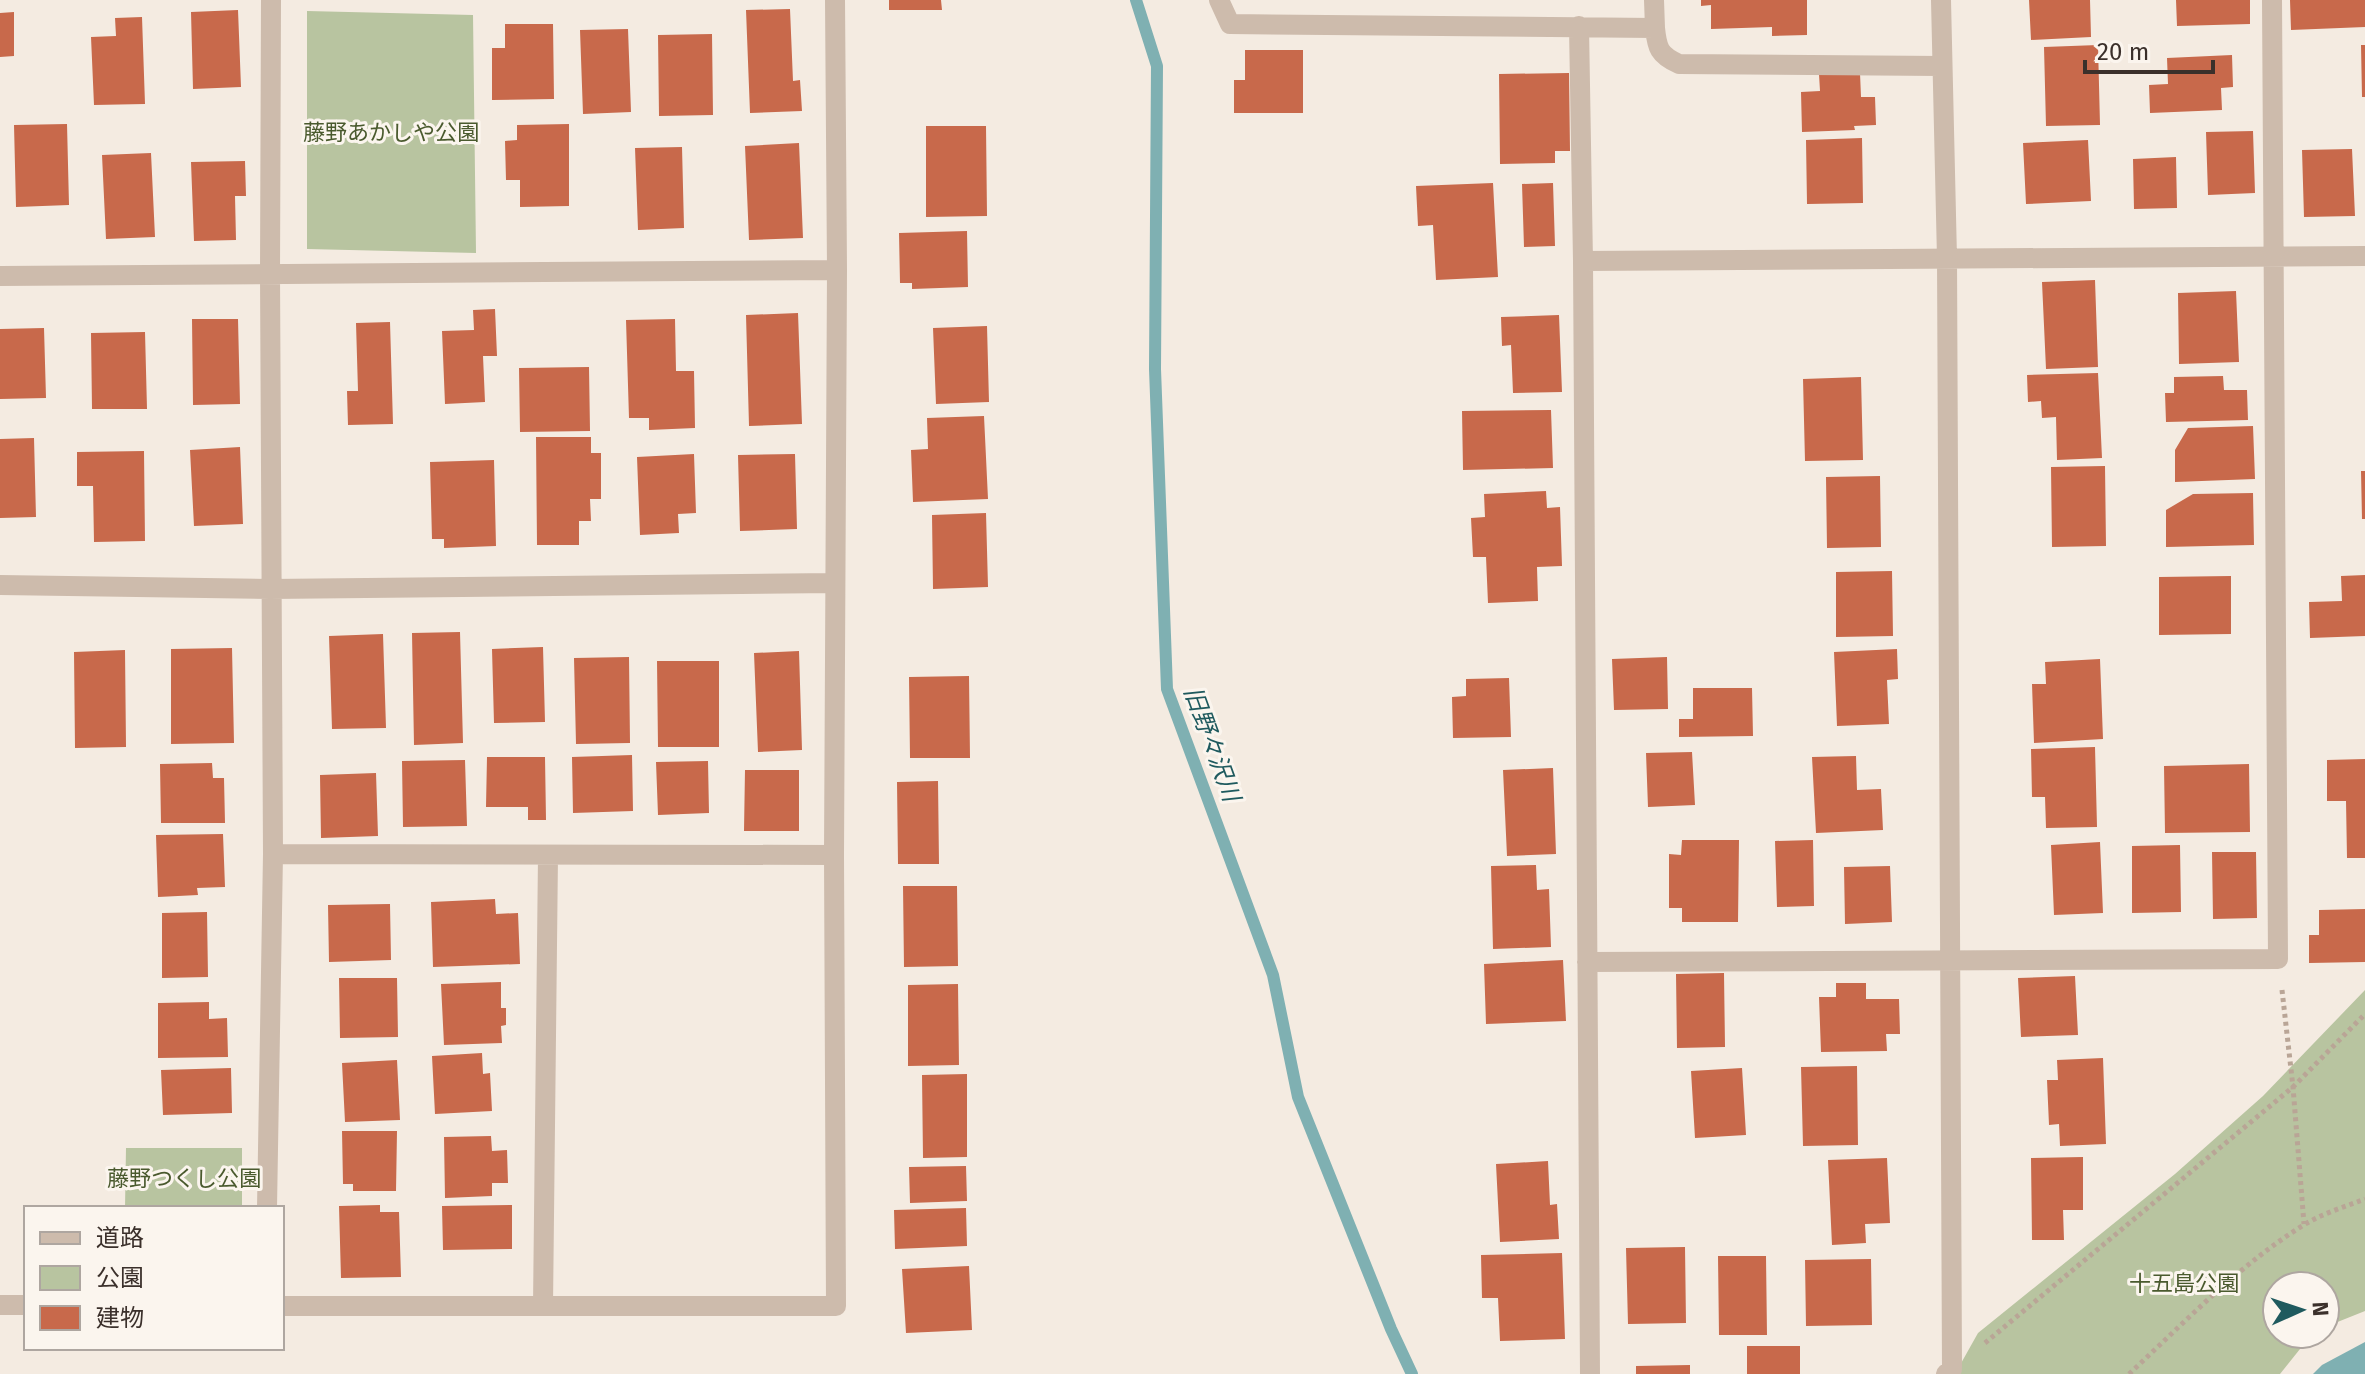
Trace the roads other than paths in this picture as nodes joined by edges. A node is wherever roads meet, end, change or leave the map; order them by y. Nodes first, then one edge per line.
1 (271, 0) edge
2 (835, 0) edge
3 (1219, 0) edge
4 (1654, 0) edge
5 (1941, 0) edge
6 (2272, 0) edge
7 (1579, 26) junction
8 (1655, 28) junction
9 (1941, 66) junction
10 (2365, 256) edge
11 (2275, 257) junction
12 (1947, 258) junction
13 (1583, 261) junction
14 (837, 270) junction
15 (270, 274) junction
16 (0, 276) edge
17 (834, 583) junction
18 (0, 585) edge
19 (270, 589) junction
20 (273, 854) junction
21 (548, 855) junction
22 (834, 855) junction
23 (1587, 962) junction
24 (1950, 962) junction
25 (267, 1206) edge
26 (0, 1305) edge
27 (24, 1305) edge
28 (284, 1306) edge
29 (543, 1306) junction
30 (1949, 1371) edge
31 (1590, 1374) edge

1 - 15 street
2 - 14 street
3 - 7 street
4 - 8 street
5 - 9 street
6 - 11 street
7 - 8 street
7 - 13 street
8 - 9 street
9 - 12 street
10 - 11 street
11 - 12 street
11 - 24 street
12 - 13 street
12 - 24 street
13 - 23 street
14 - 15 street
14 - 17 street
15 - 16 street
15 - 19 street
17 - 19 street
17 - 22 street
18 - 19 street
19 - 20 street
20 - 21 street
20 - 25 street
21 - 22 street
21 - 29 street
22 - 29 street
23 - 24 street
23 - 31 street
24 - 30 street
26 - 27 street
28 - 29 street

